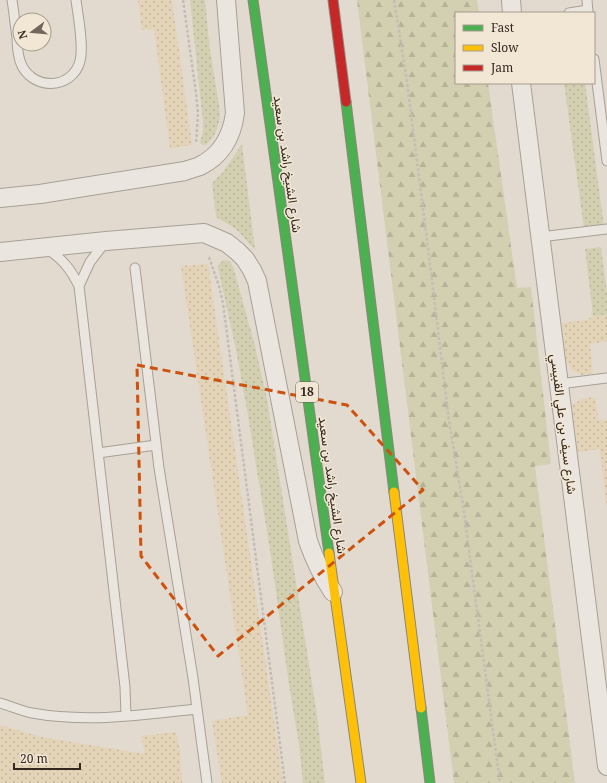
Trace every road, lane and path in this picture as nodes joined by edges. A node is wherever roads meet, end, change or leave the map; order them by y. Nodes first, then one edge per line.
1 (12, 0) edge
2 (76, 0) edge
3 (182, 0) edge
4 (226, 0) edge
5 (253, 0) edge
6 (333, 0) edge
7 (394, 0) edge
8 (511, 0) edge
9 (587, 0) edge
10 (512, 12) edge
11 (588, 12) edge
12 (595, 67) edge
13 (521, 84) edge
14 (607, 161) edge
15 (199, 166) junction
16 (40, 194) junction
17 (0, 198) edge
18 (0, 207) edge
19 (607, 229) edge
20 (204, 233) junction
21 (540, 237) junction
22 (106, 240) junction
23 (0, 243) edge
24 (43, 247) junction
25 (0, 252) edge
26 (135, 268) dead end
27 (79, 286) junction
28 (607, 378) edge
29 (559, 384) junction
30 (156, 445) junction
31 (98, 454) junction
32 (334, 594) junction
33 (0, 703) edge
34 (197, 709) junction
35 (126, 716) junction
36 (607, 766) edge
37 (207, 783) edge
38 (285, 783) edge
39 (361, 783) edge
40 (430, 783) edge
41 (500, 783) edge

1 - 2 lane
3 - 15 path
4 - 15 street
5 - 32 main road, شارع الشيخ راشد بن سعيد / 18
6 - 40 main road
7 - 41 path
8 - 10 street
9 - 11 lane
12 - 14 lane
13 - 21 street, شارع سيف بن علي القبيسي
15 - 16 street
16 - 17 street
16 - 18 street
19 - 21 lane
20 - 22 street
20 - 32 street
20 - 38 path
21 - 29 street, شارع سيف بن علي القبيسي
22 - 24 street
22 - 27 lane
23 - 24 street
24 - 25 street
24 - 27 lane
26 - 30 lane
27 - 31 lane
28 - 29 lane
29 - 36 street, شارع سيف بن علي القبيسي
30 - 31 lane
30 - 34 lane
31 - 35 lane
32 - 39 main road, شارع الشيخ راشد بن سعيد / 18
33 - 35 lane
34 - 35 lane
34 - 37 lane

